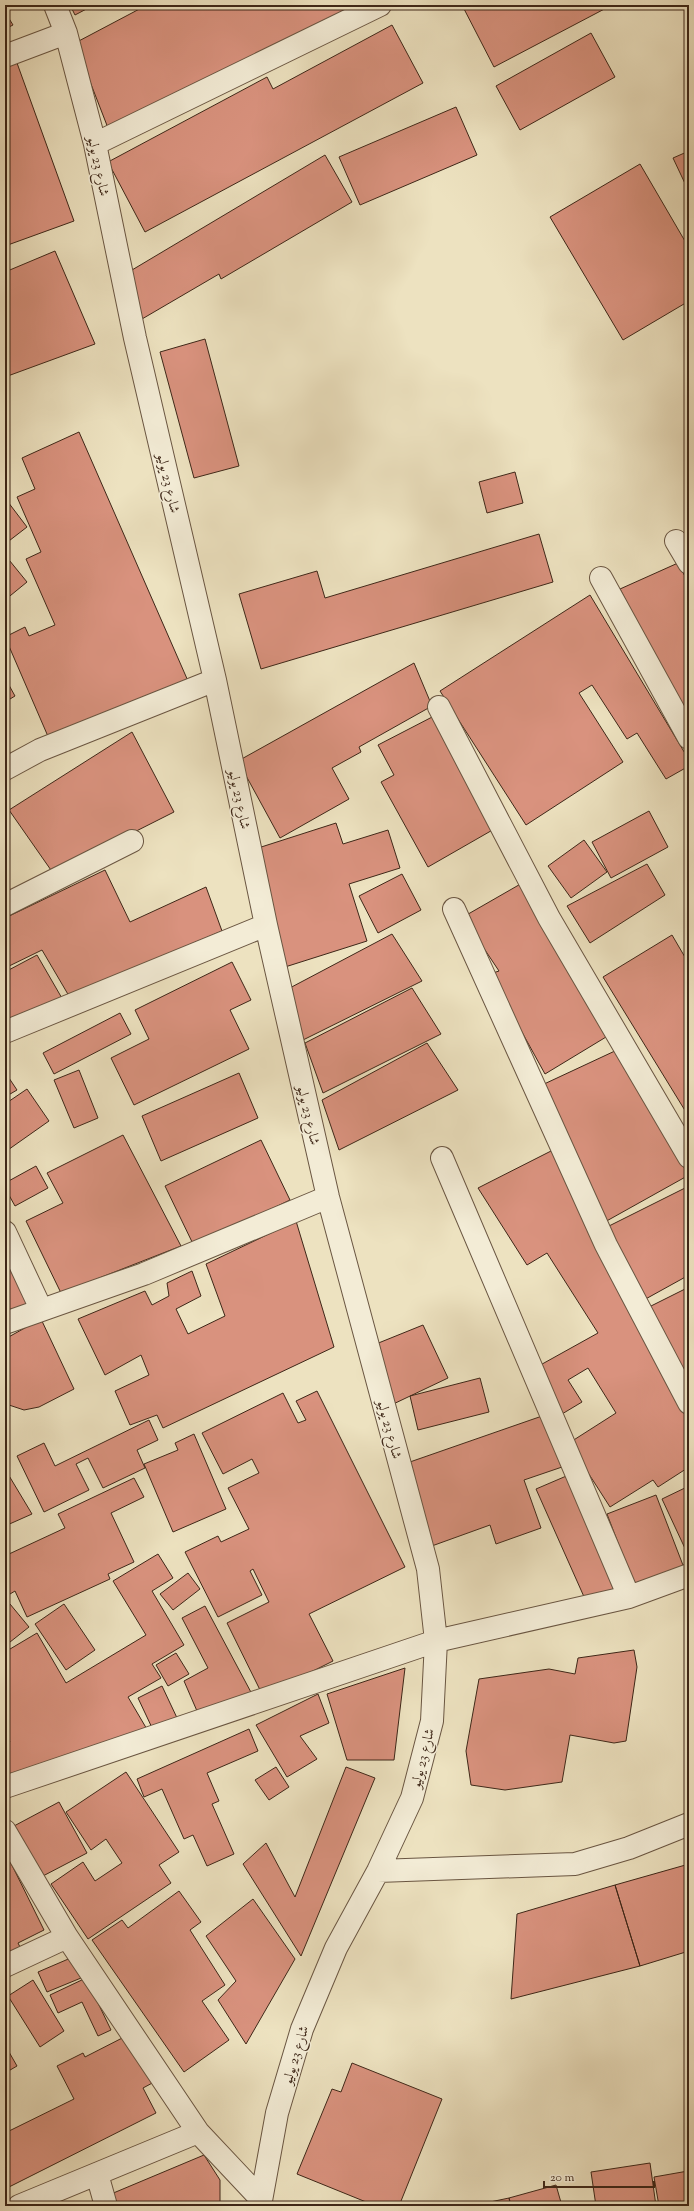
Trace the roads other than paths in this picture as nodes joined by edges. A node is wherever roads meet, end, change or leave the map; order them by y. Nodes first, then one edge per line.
1 (55, 5) edge
2 (380, 5) edge
3 (66, 33) junction
4 (5, 56) edge
5 (95, 144) junction
6 (676, 541) dead end
7 (689, 563) edge
8 (601, 578) dead end
9 (215, 680) junction
10 (438, 707) dead end
11 (689, 738) edge
12 (5, 769) edge
13 (132, 841) dead end
14 (5, 905) edge
15 (454, 909) dead end
16 (266, 925) junction
17 (5, 1032) edge
18 (689, 1157) edge
19 (442, 1158) dead end
20 (328, 1197) junction
21 (5, 1232) edge
22 (41, 1309) junction
23 (5, 1323) edge
24 (689, 1403) edge
25 (689, 1575) edge
26 (629, 1597) junction
27 (436, 1641) junction
28 (5, 1787) edge
29 (689, 1824) edge
30 (5, 1831) edge
31 (378, 1871) junction
32 (67, 1937) junction
33 (5, 1966) edge
34 (198, 2132) junction
35 (97, 2174) junction
36 (261, 2203) edge
37 (19, 2206) edge
38 (106, 2206) edge

1 - 3 street, شارع 23 يوليو
2 - 5 street
3 - 4 street
3 - 5 street, شارع 23 يوليو
5 - 9 street, شارع 23 يوليو
6 - 7 street
8 - 11 street
9 - 12 street
9 - 16 street, شارع 23 يوليو
10 - 18 street
13 - 14 street
15 - 24 street
16 - 17 street
16 - 20 street, شارع 23 يوليو
19 - 26 street
20 - 22 street
20 - 27 street, شارع 23 يوليو
21 - 22 street
22 - 23 street
25 - 26 street
26 - 27 street
27 - 28 street
27 - 31 street, شارع 23 يوليو
29 - 31 street
30 - 32 street
31 - 36 street, شارع 23 يوليو
32 - 33 street
32 - 34 street
34 - 35 street
34 - 36 street
35 - 37 street
35 - 38 street

